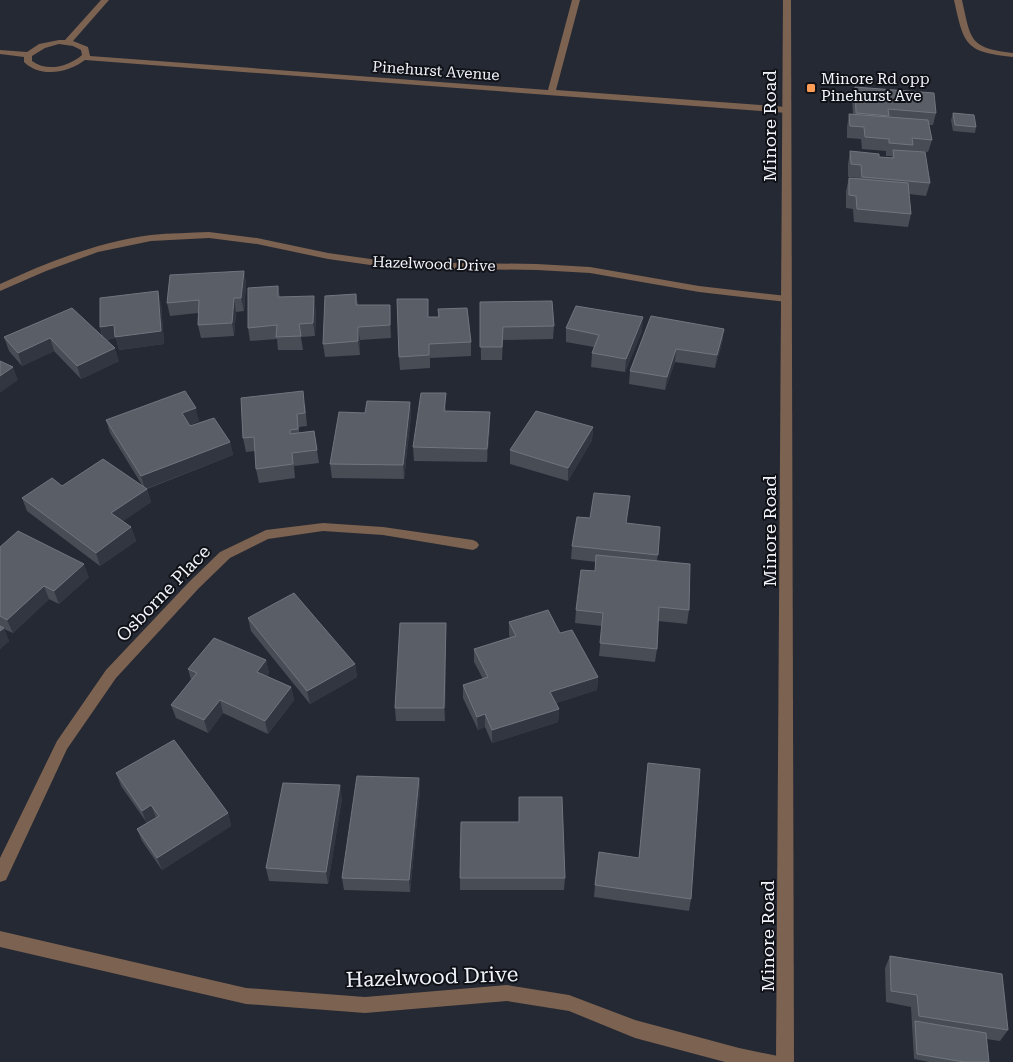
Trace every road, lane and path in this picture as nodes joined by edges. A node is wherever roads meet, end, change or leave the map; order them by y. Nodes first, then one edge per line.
1 (105, 0) edge
2 (576, 0) edge
3 (786, 0) edge
4 (958, 0) edge
5 (68, 42) junction
6 (0, 52) edge
7 (28, 54) junction
8 (1013, 55) edge
9 (84, 58) junction
10 (552, 93) junction
11 (787, 110) junction
12 (0, 288) edge
13 (787, 299) junction
14 (473, 545) dead end
15 (0, 874) edge
16 (0, 939) edge
17 (772, 1062) edge
18 (784, 1062) edge

1 - 5 street
2 - 10 street
3 - 11 street, Minore Road
4 - 8 street
5 - 7 street
5 - 9 street
6 - 7 street
7 - 9 street
9 - 10 street, Pinehurst Avenue
10 - 11 street, Pinehurst Avenue
11 - 13 street, Minore Road
12 - 13 street, Hazelwood Drive
13 - 18 street, Minore Road
14 - 15 street, Osborne Place
16 - 17 street, Hazelwood Drive

